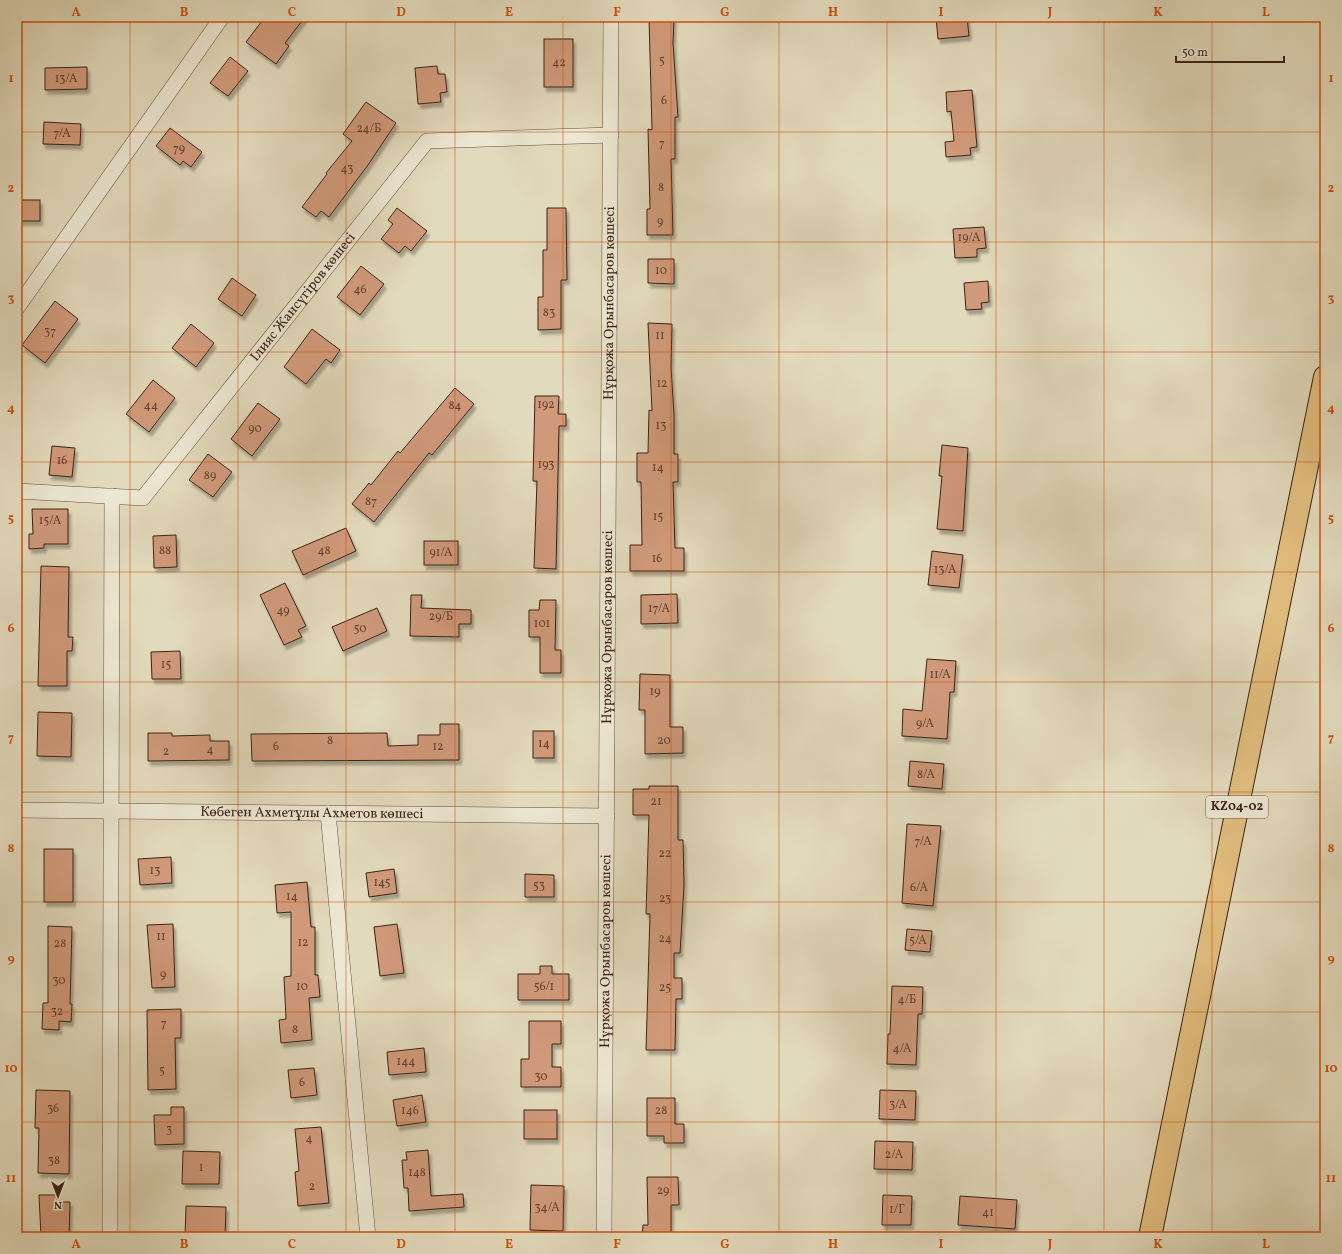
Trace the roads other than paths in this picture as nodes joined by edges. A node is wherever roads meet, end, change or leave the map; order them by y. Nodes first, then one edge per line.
1 (222, 17) edge
2 (611, 17) edge
3 (610, 135) junction
4 (17, 308) edge
5 (1325, 377) edge
6 (17, 491) edge
7 (112, 496) junction
8 (17, 810) edge
9 (111, 811) junction
10 (328, 813) junction
11 (607, 816) junction
12 (110, 1237) edge
13 (368, 1237) edge
14 (604, 1237) edge
15 (1150, 1237) edge

1 - 4 street
2 - 3 street, Нұрқожа Орынбасаров көшесі
3 - 7 street, Ілияс Жансүгіров көшесі
3 - 11 street, Нұрқожа Орынбасаров көшесі
5 - 15 main road, KZ04-02
6 - 7 street, Ілияс Жансүгіров көшесі
7 - 9 street
8 - 9 street, Көбеген Ахметұлы Ахметов көшесі
9 - 10 street, Көбеген Ахметұлы Ахметов көшесі
9 - 12 street
10 - 11 street, Көбеген Ахметұлы Ахметов көшесі
10 - 13 street
11 - 14 street, Нұрқожа Орынбасаров көшесі

